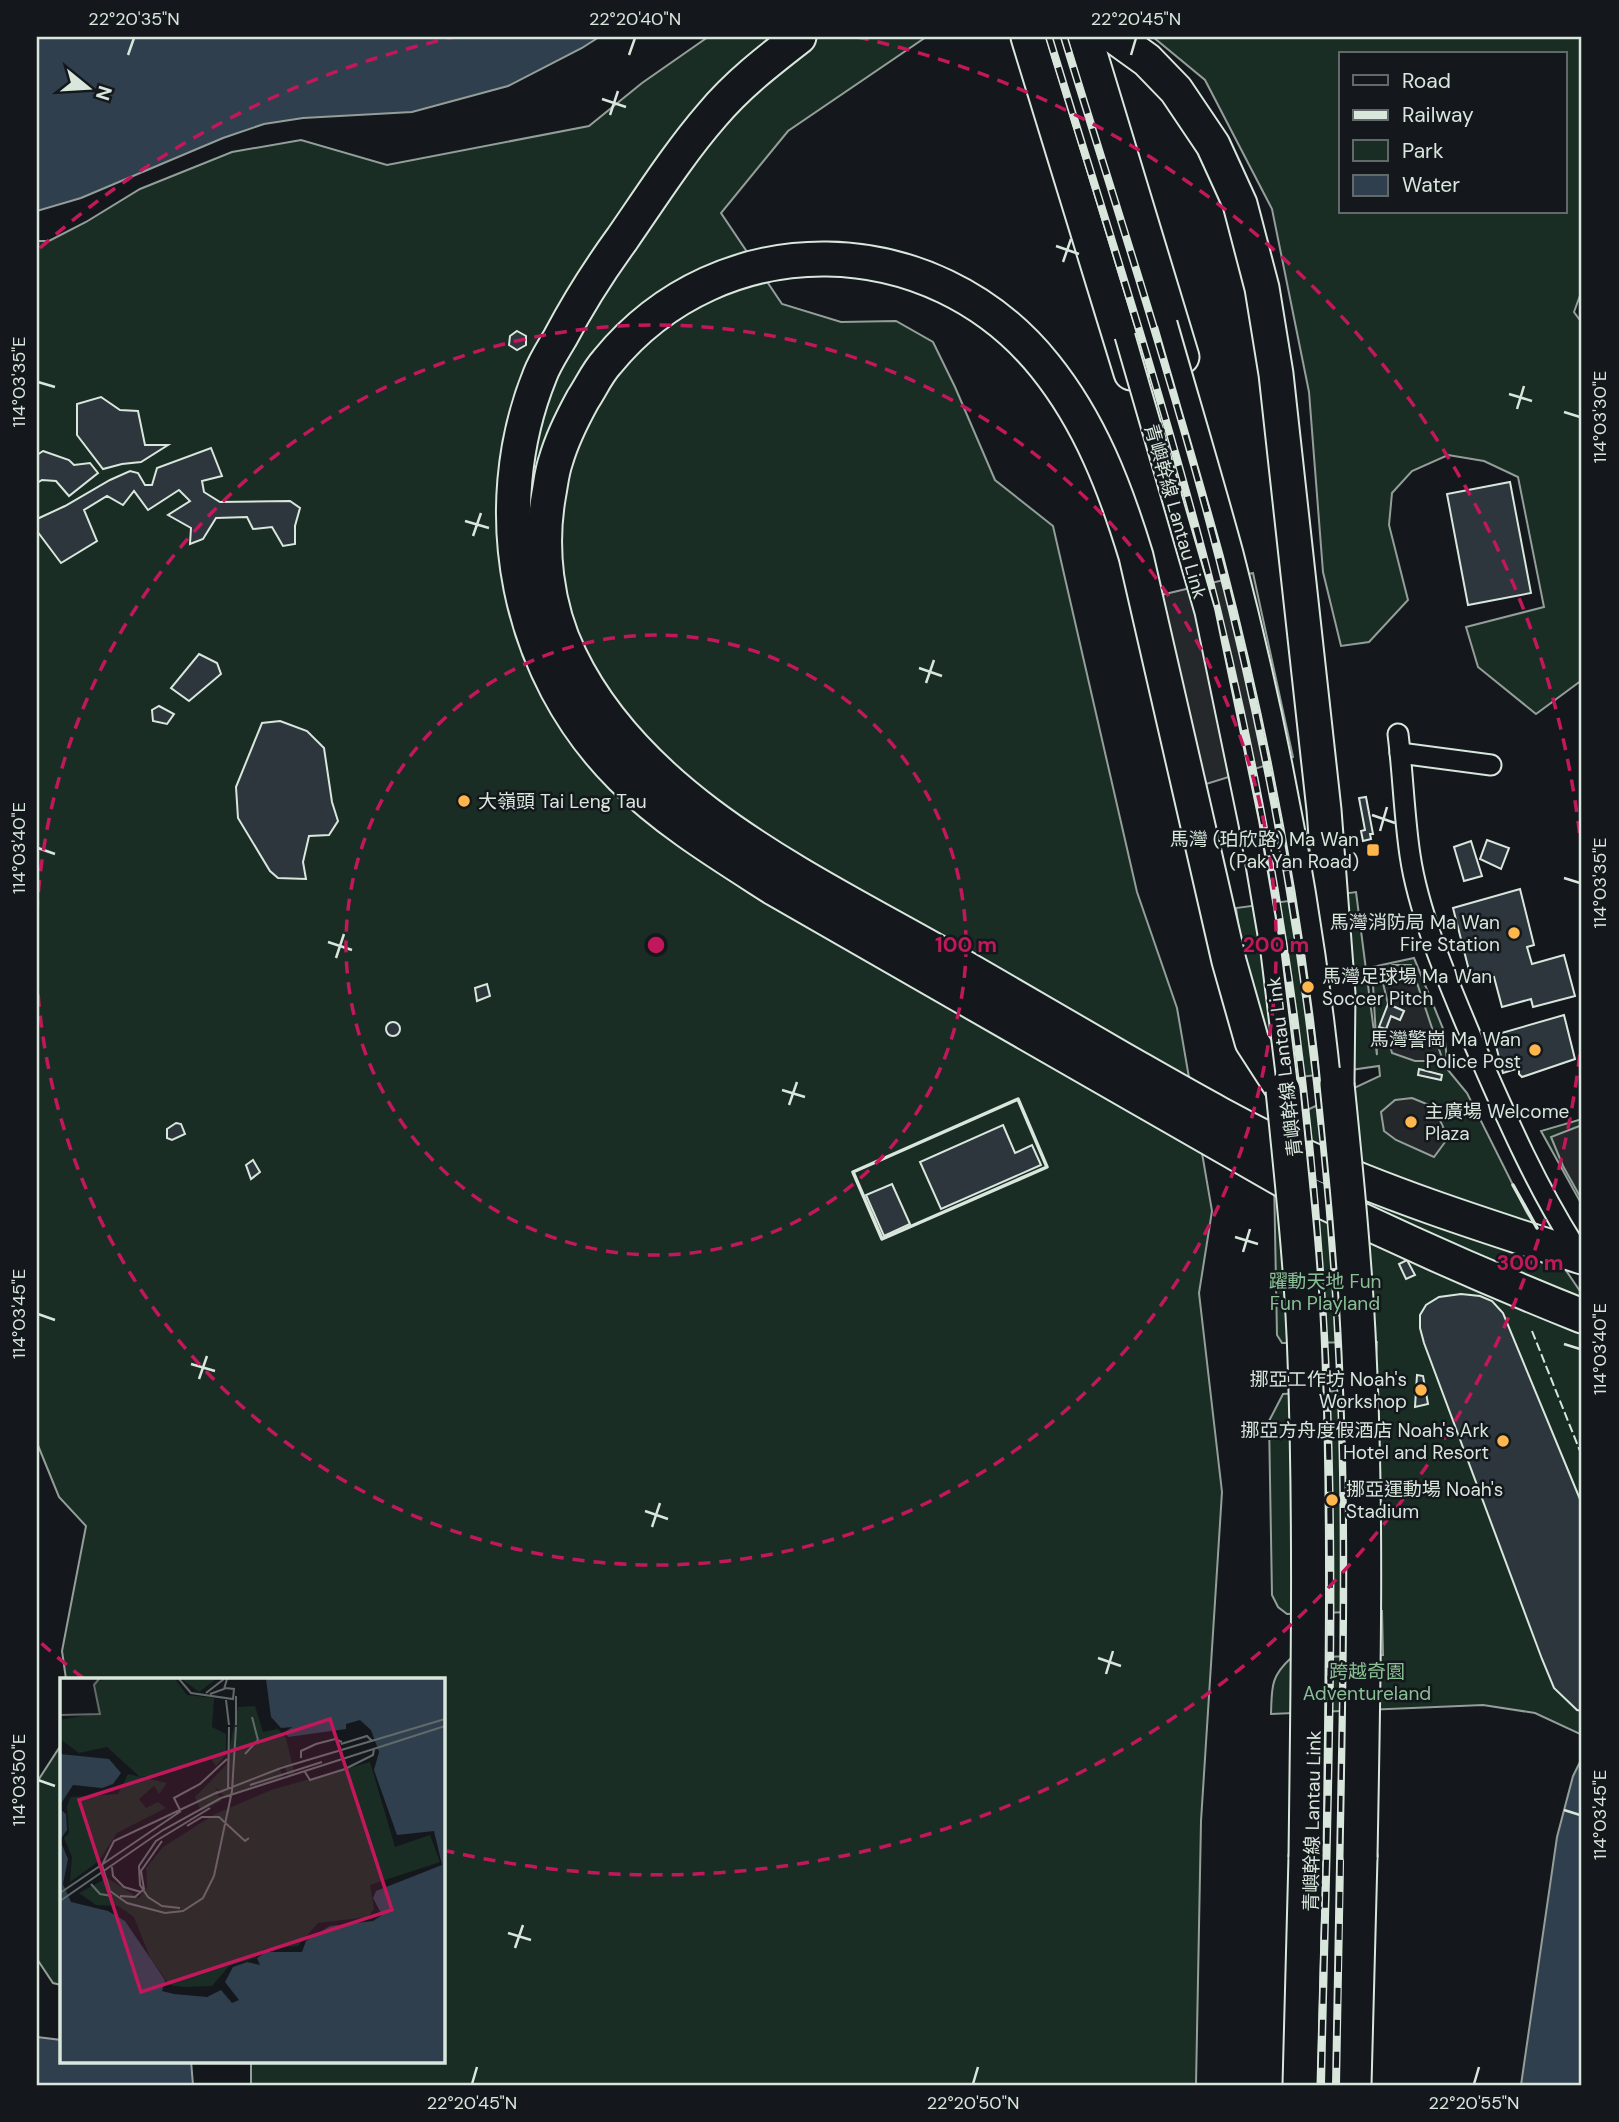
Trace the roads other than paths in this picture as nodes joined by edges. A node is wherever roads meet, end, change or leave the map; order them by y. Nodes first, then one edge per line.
1 (799, 37) edge
2 (1028, 37) edge
3 (1034, 37) edge
4 (1079, 37) edge
5 (1085, 37) edge
6 (1115, 37) edge
7 (528, 519) junction
8 (1491, 765) dead end
9 (784, 879) junction
10 (1337, 1084) junction
11 (1283, 1090) junction
12 (1578, 1251) edge
13 (1582, 1316) edge
14 (1300, 2085) edge
15 (1306, 2085) edge
16 (1352, 2085) edge

1 - 7 highway
2 - 11 highway, 青嶼幹線 Lantau Link, bridge
3 - 15 street, 青嶼幹線 Lantau Link, bridge
4 - 16 street, bridge
5 - 10 highway, bridge
6 - 10 highway
7 - 9 highway
7 - 11 highway
8 - 12 street
9 - 12 highway, bridge
9 - 13 highway, bridge
10 - 16 highway, bridge
11 - 14 highway, 青嶼幹線 Lantau Link, bridge

